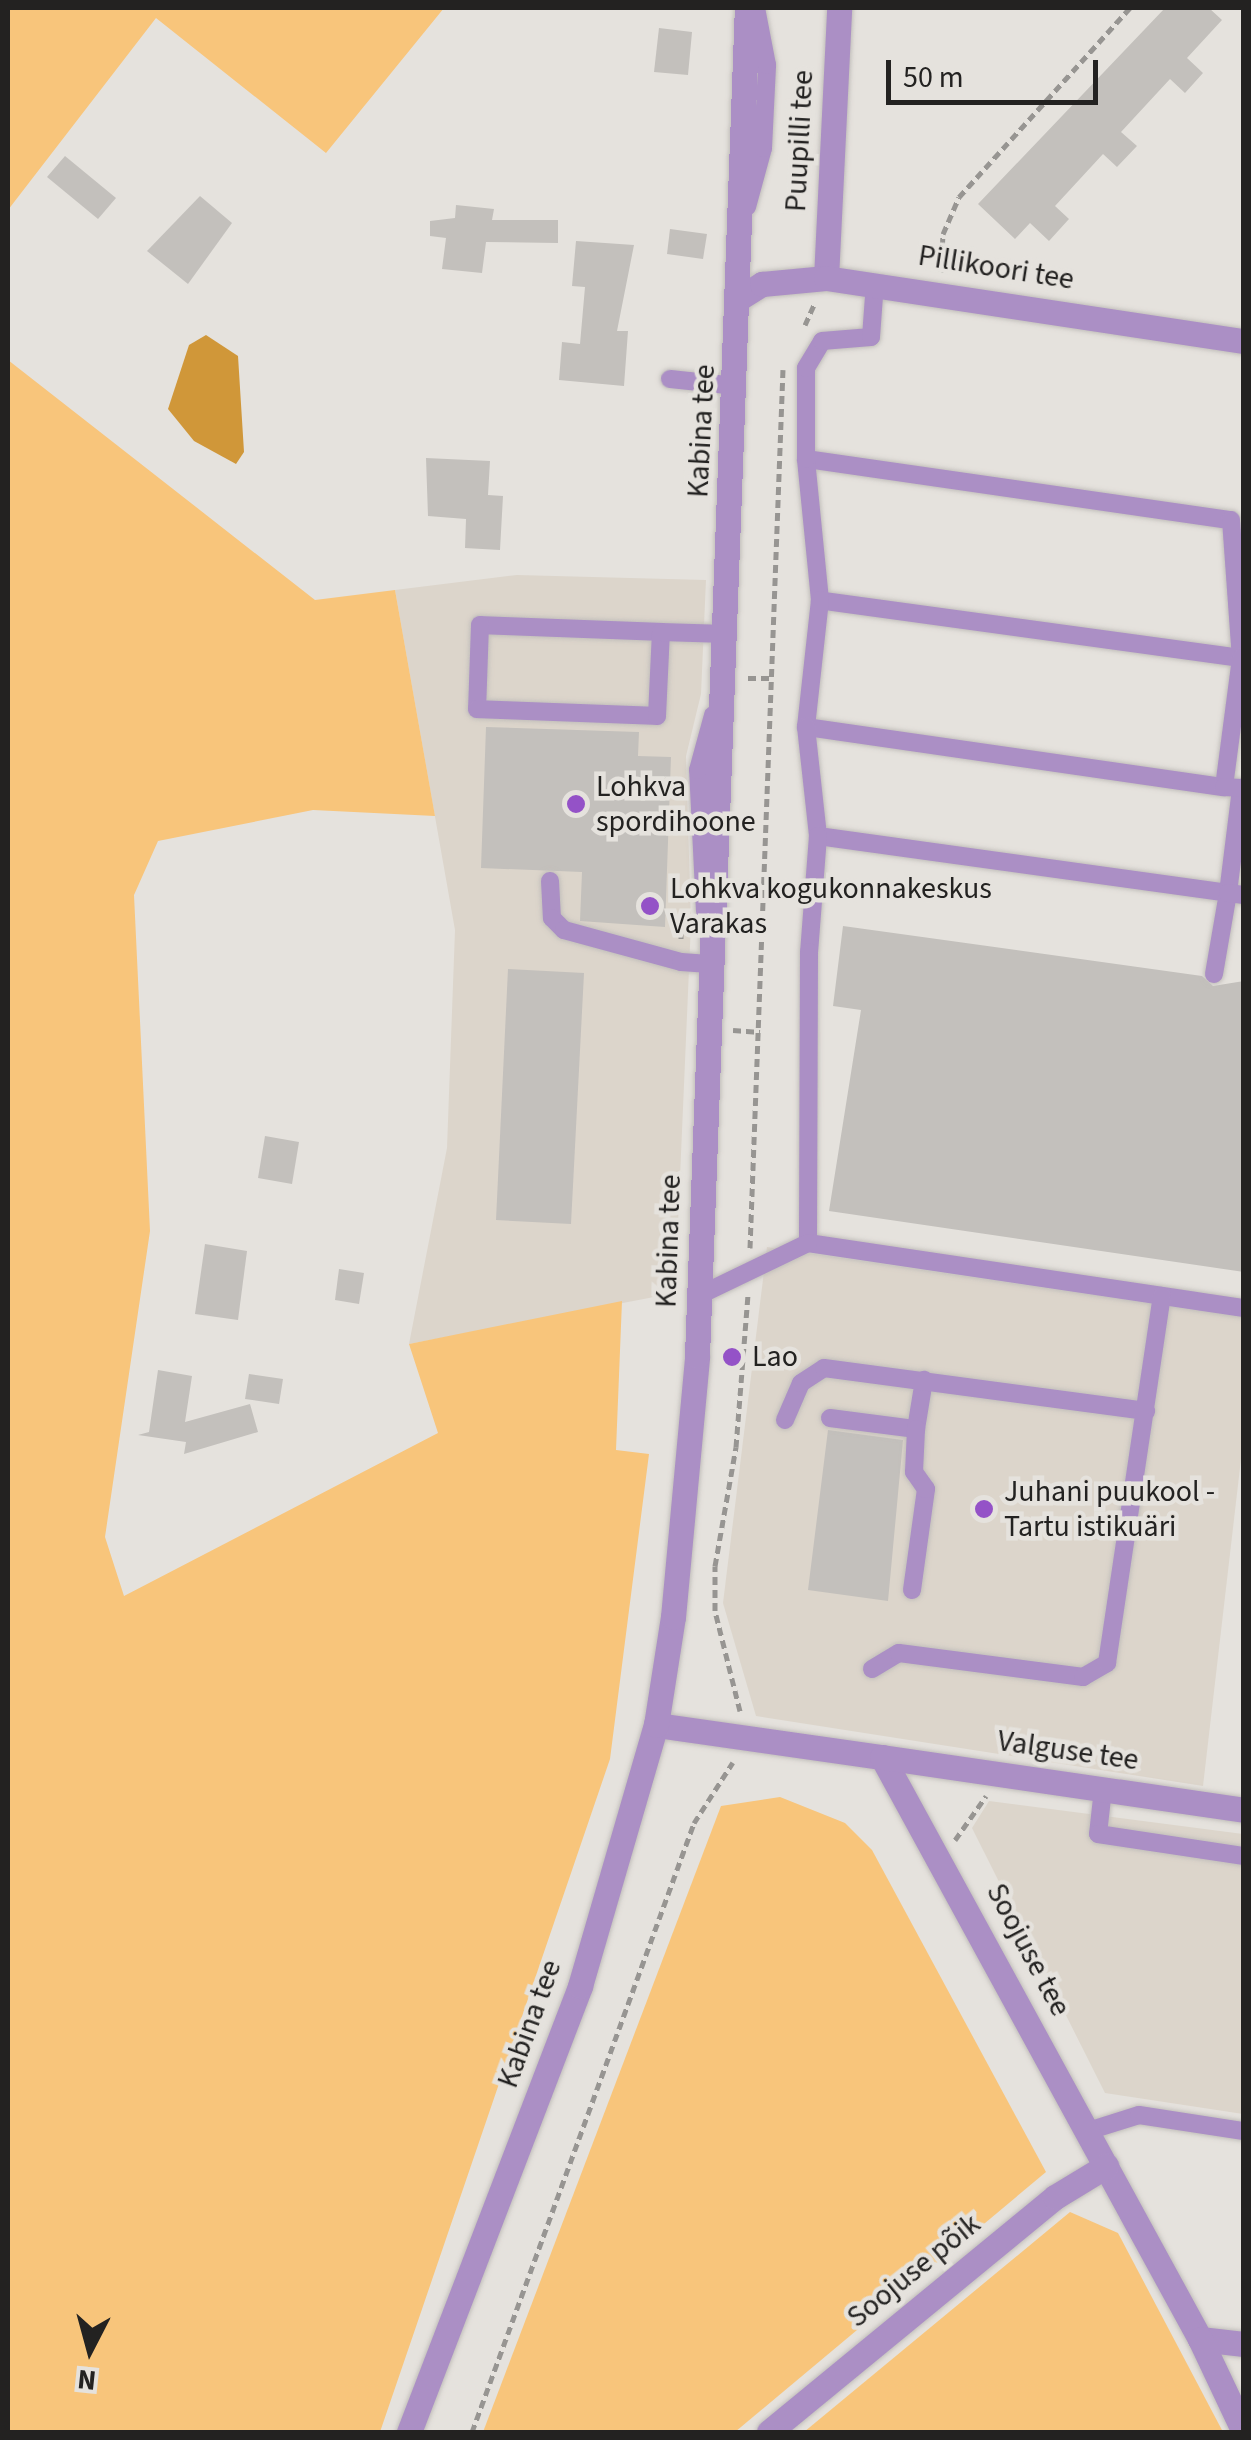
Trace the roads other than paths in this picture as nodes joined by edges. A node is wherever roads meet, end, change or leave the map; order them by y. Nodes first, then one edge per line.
1 (747, 8) edge
2 (756, 8) edge
3 (839, 8) edge
4 (742, 222) junction
5 (826, 278) junction
6 (875, 284) junction
7 (740, 296) junction
8 (1244, 341) edge
9 (670, 379) dead end
10 (737, 386) junction
11 (806, 459) junction
12 (820, 600) junction
13 (661, 632) junction
14 (726, 634) junction
15 (1241, 658) junction
16 (806, 727) junction
17 (1236, 788) edge
18 (818, 836) junction
19 (550, 881) dead end
20 (1236, 894) edge
21 (712, 964) junction
22 (1214, 974) dead end
23 (808, 1243) junction
24 (700, 1295) junction
25 (1162, 1296) junction
26 (1244, 1308) edge
27 (924, 1380) junction
28 (1146, 1411) junction
29 (830, 1418) dead end
30 (785, 1420) dead end
31 (916, 1429) junction
32 (912, 1590) dead end
33 (872, 1669) dead end
34 (656, 1725) junction
35 (882, 1756) junction
36 (1103, 1789) junction
37 (1244, 1810) edge
38 (1244, 1856) edge
39 (1088, 2131) junction
40 (1244, 2131) edge
41 (1106, 2166) junction
42 (1200, 2339) junction
43 (1244, 2344) edge
44 (409, 2432) edge
45 (769, 2432) edge
46 (1244, 2432) edge

1 - 4 street, Kabina tee
2 - 4 lane
3 - 5 street, Puupilli tee
4 - 7 street, Kabina tee
5 - 6 street, Pillikoori tee
5 - 7 street, Pillikoori tee
6 - 8 street, Pillikoori tee
6 - 11 lane
7 - 10 street, Kabina tee
9 - 10 lane
10 - 14 street, Kabina tee
11 - 12 lane
11 - 15 lane
12 - 15 lane
12 - 16 lane
13 - 13 lane
13 - 14 lane
14 - 21 street, Kabina tee
15 - 17 lane
16 - 17 lane
16 - 18 lane
17 - 20 lane
18 - 20 lane
18 - 23 lane
19 - 21 lane
20 - 22 lane
21 - 24 street, Kabina tee
23 - 24 lane
23 - 25 lane
24 - 34 street, Kabina tee
25 - 26 lane
25 - 28 lane
27 - 28 lane
27 - 30 lane
27 - 31 lane
28 - 33 lane
29 - 31 lane
31 - 32 lane
34 - 35 street
34 - 44 street, Kabina tee
35 - 36 street, Valguse tee
35 - 39 street, Soojuse tee
36 - 37 street, Valguse tee
36 - 38 lane
39 - 40 lane
39 - 41 street, Soojuse tee
41 - 42 street, Soojuse tee
41 - 45 street, Soojuse põik
42 - 43 street
42 - 46 street, Soojuse tee

